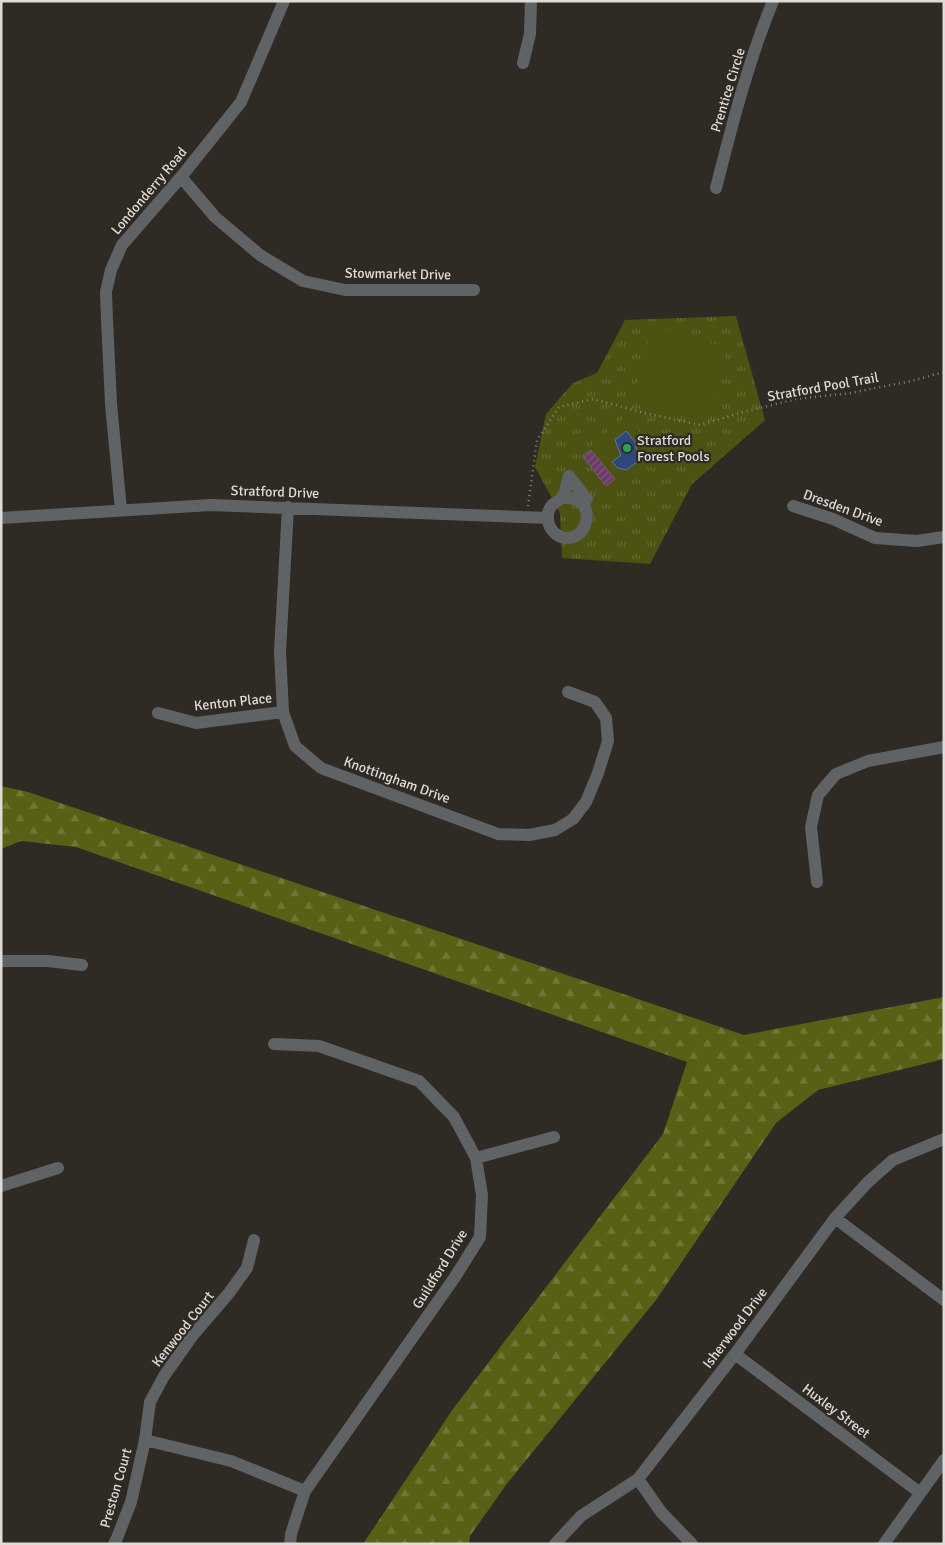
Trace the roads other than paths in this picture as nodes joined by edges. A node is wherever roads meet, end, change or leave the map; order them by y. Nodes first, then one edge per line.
1 (284, 1) edge
2 (532, 1) edge
3 (773, 1) edge
4 (523, 63) dead end
5 (181, 177) junction
6 (716, 188) dead end
7 (474, 290) dead end
8 (562, 498) junction
9 (581, 503) junction
10 (793, 506) dead end
11 (288, 507) junction
12 (121, 510) junction
13 (1, 518) edge
14 (548, 518) junction
15 (944, 536) edge
16 (568, 692) dead end
17 (283, 712) junction
18 (158, 713) dead end
19 (944, 747) edge
20 (817, 882) dead end
21 (1, 962) edge
22 (82, 965) dead end
23 (274, 1044) dead end
24 (554, 1137) dead end
25 (944, 1139) edge
26 (476, 1158) junction
27 (58, 1168) dead end
28 (1, 1186) edge
29 (835, 1218) junction
30 (254, 1240) dead end
31 (944, 1300) edge
32 (735, 1354) junction
33 (145, 1440) junction
34 (944, 1460) edge
35 (638, 1479) junction
36 (304, 1491) junction
37 (919, 1492) junction
38 (114, 1544) edge
39 (290, 1544) edge
40 (555, 1544) edge
41 (692, 1544) edge
42 (884, 1544) edge

1 - 5 street, Londonderry Road
2 - 4 street
3 - 6 street, Prentice Circle
5 - 7 street, Stowmarket Drive
5 - 12 street, Londonderry Road
8 - 9 street
8 - 9 street
8 - 14 street
9 - 14 street
10 - 15 street, Dresden Drive
11 - 12 street, Stratford Drive
11 - 14 street, Stratford Drive
11 - 17 street, Knottingham Drive
12 - 13 street, Stratford Drive
16 - 17 street, Knottingham Drive
17 - 18 street, Kenton Place
19 - 20 street
21 - 22 street
23 - 26 street, Guildford Drive
24 - 26 street
25 - 29 street, Isherwood Drive
26 - 36 street, Guildford Drive
27 - 28 street
29 - 31 street
29 - 32 street, Isherwood Drive
30 - 33 street, Kenwood Court
32 - 35 street, Isherwood Drive
32 - 37 street, Huxley Street
33 - 36 street
33 - 38 street, Preston Court
34 - 37 street
35 - 40 street, Isherwood Drive
35 - 41 street
36 - 39 street, Guildford Drive
37 - 42 street

